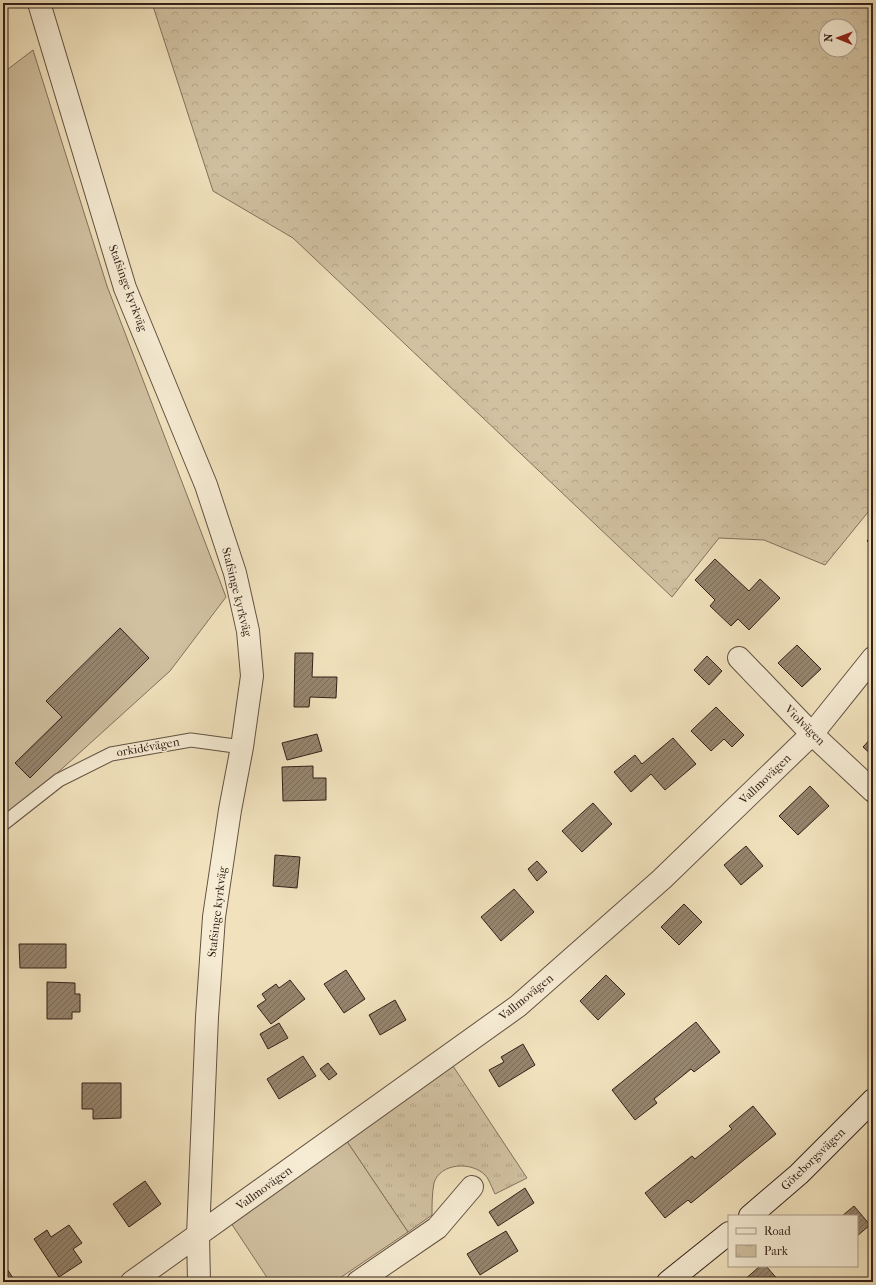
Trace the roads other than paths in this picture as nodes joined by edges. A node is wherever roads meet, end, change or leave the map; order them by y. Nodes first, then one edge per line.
1 (39, 3) edge
2 (739, 658) dead end
3 (873, 658) edge
4 (812, 734) junction
5 (242, 747) junction
6 (873, 790) edge
7 (3, 824) edge
8 (873, 1100) edge
9 (472, 1187) dead end
10 (751, 1215) edge
11 (728, 1234) edge
12 (198, 1235) junction
13 (132, 1282) edge
14 (198, 1282) edge
15 (358, 1282) edge
16 (668, 1282) edge

1 - 5 street, Stafsinge kyrkväg
2 - 4 street, Violvägen
3 - 4 street, Vallmovägen
4 - 6 street, Violvägen
4 - 12 street, Vallmovägen
5 - 7 lane, orkidévägen
5 - 12 street, Stafsinge kyrkväg
8 - 10 street, Göteborgsvägen
9 - 15 street
11 - 16 street
12 - 13 street, Vallmovägen
12 - 14 street, Stafsinge kyrkväg

